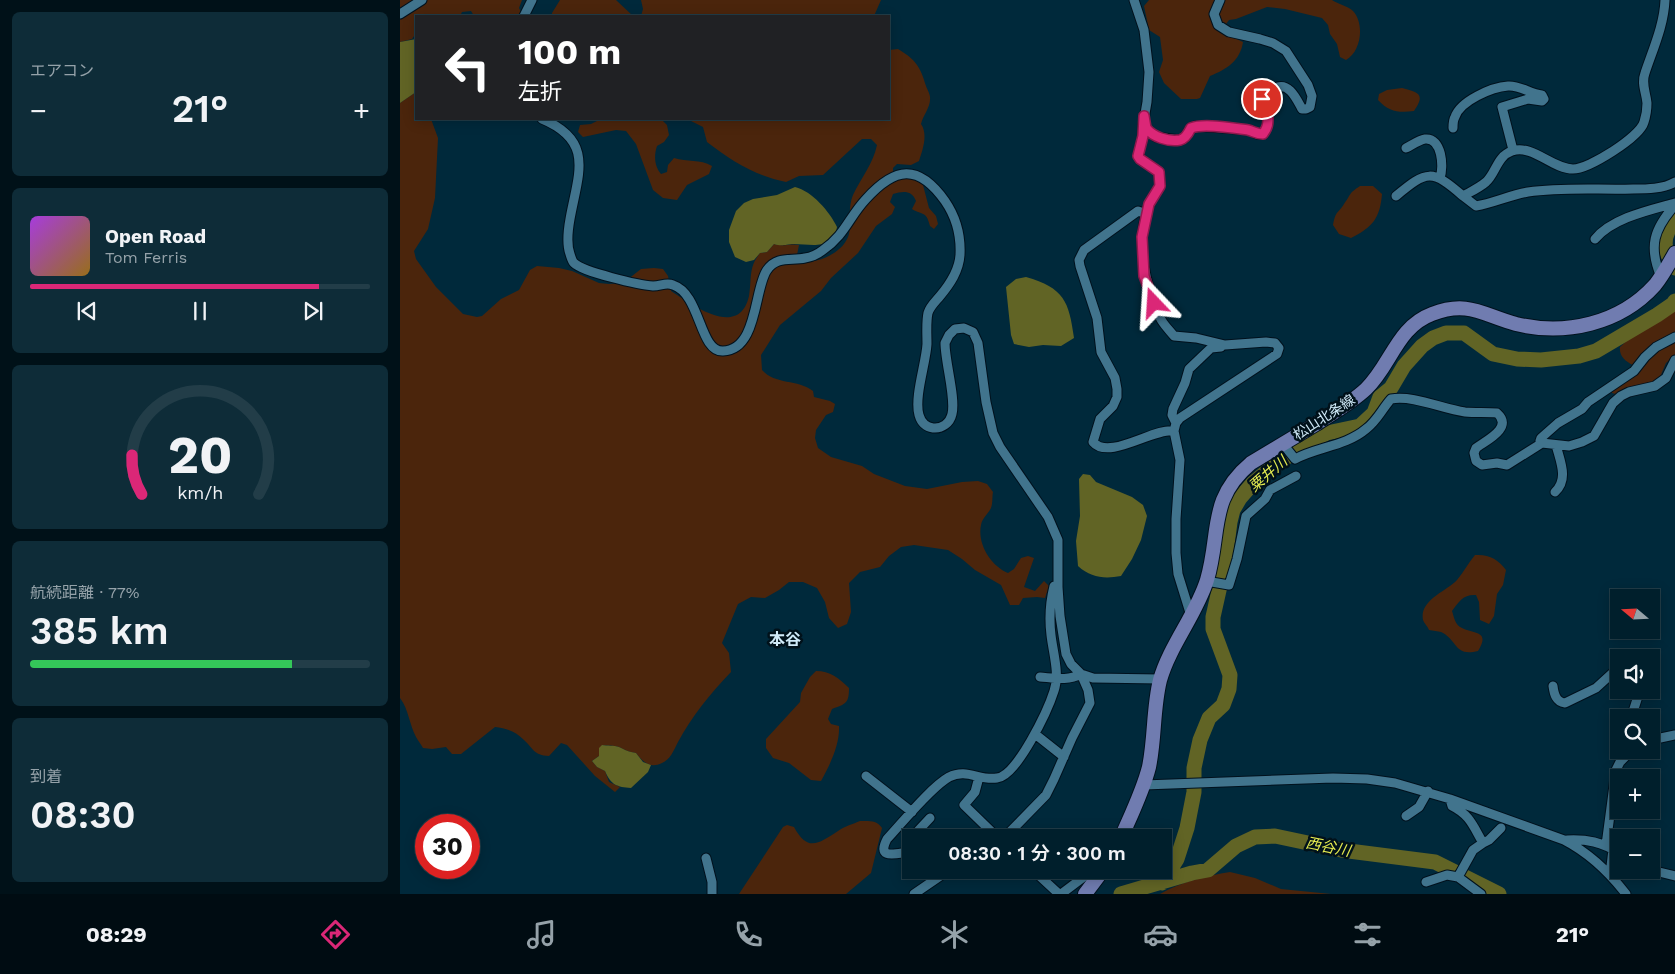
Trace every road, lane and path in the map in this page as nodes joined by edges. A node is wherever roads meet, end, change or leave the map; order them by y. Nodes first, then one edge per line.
1 (422, 0) edge
2 (532, 0) edge
3 (1134, 0) edge
4 (1220, 0) edge
5 (1665, 0) edge
6 (400, 14) edge
7 (524, 15) edge
8 (1144, 116) junction
9 (544, 120) edge
10 (1453, 128) dead end
11 (1406, 148) dead end
12 (1513, 150) junction
13 (1440, 178) junction
14 (1675, 182) edge
15 (1160, 186) junction
16 (1396, 196) dead end
17 (1463, 196) junction
18 (1675, 204) edge
19 (1141, 212) junction
20 (1142, 237) junction
21 (1595, 239) dead end
22 (1675, 253) edge
23 (1663, 274) junction
24 (1675, 337) edge
25 (1225, 345) junction
26 (1675, 360) edge
27 (1175, 427) junction
28 (1542, 443) junction
29 (1556, 445) junction
30 (1288, 450) junction
31 (1296, 476) dead end
32 (1555, 492) dead end
33 (1058, 579) junction
34 (1211, 582) junction
35 (1191, 616) junction
36 (1060, 620) junction
37 (1049, 621) junction
38 (1081, 674) junction
39 (1610, 675) edge
40 (1040, 677) dead end
41 (1056, 679) junction
42 (1160, 680) junction
43 (1553, 686) dead end
44 (1035, 734) junction
45 (1675, 736) edge
46 (1660, 738) edge
47 (1064, 756) junction
48 (1623, 759) edge
49 (866, 776) dead end
50 (979, 777) junction
51 (1144, 786) junction
52 (1428, 792) junction
53 (1450, 799) junction
54 (912, 812) junction
55 (1406, 816) dead end
56 (930, 818) dead end
57 (1501, 828) dead end
58 (920, 829) edge
59 (989, 829) edge
60 (1013, 829) edge
61 (1125, 829) edge
62 (1614, 829) edge
63 (1564, 840) junction
64 (1483, 842) junction
65 (1610, 848) edge
66 (902, 854) edge
67 (706, 858) dead end
68 (1660, 872) edge
69 (1460, 874) junction
70 (1610, 875) edge
71 (1675, 876) edge
72 (935, 879) edge
73 (1043, 879) edge
74 (1085, 879) edge
75 (1094, 879) edge
76 (1613, 879) edge
77 (1426, 882) dead end
78 (712, 894) edge
79 (914, 894) edge
80 (1060, 894) edge
81 (1085, 894) edge
82 (1481, 894) edge
83 (1626, 894) edge

1 - 6 street
2 - 7 street
3 - 8 street
4 - 8 street
5 - 12 street
8 - 15 street
9 - 33 street
10 - 12 street
11 - 13 street
12 - 17 street
13 - 16 street
13 - 17 street
14 - 17 street
15 - 19 street
15 - 20 street
18 - 21 street
18 - 23 street
19 - 20 street
19 - 27 street
20 - 25 street
22 - 23 main road, 松山北条線
23 - 30 main road, 松山北条線
24 - 28 street
25 - 27 street
25 - 27 street
26 - 29 street
27 - 35 street
28 - 29 street
28 - 30 street
29 - 32 street
30 - 34 main road, 松山北条線
31 - 34 street
33 - 36 street
33 - 37 street
34 - 35 main road, 松山北条線
35 - 42 main road, 松山北条線
36 - 37 street
36 - 38 street
37 - 41 street
38 - 41 street
38 - 42 street
38 - 47 street
39 - 43 street
40 - 41 street
41 - 44 street
42 - 51 main road, 松山北条線
44 - 47 street
44 - 50 street
45 - 46 street
47 - 60 street
48 - 62 street
49 - 54 street
50 - 54 street
50 - 59 street
51 - 52 street
51 - 61 main road, 松山北条線
52 - 53 street
52 - 55 street
53 - 63 street
53 - 64 street
54 - 66 street
56 - 58 street
57 - 64 street
63 - 65 street
63 - 70 street
64 - 69 street
67 - 78 street
68 - 71 street
69 - 77 street
69 - 82 street
72 - 79 street
73 - 80 street
74 - 80 street
75 - 81 main road
76 - 83 street

